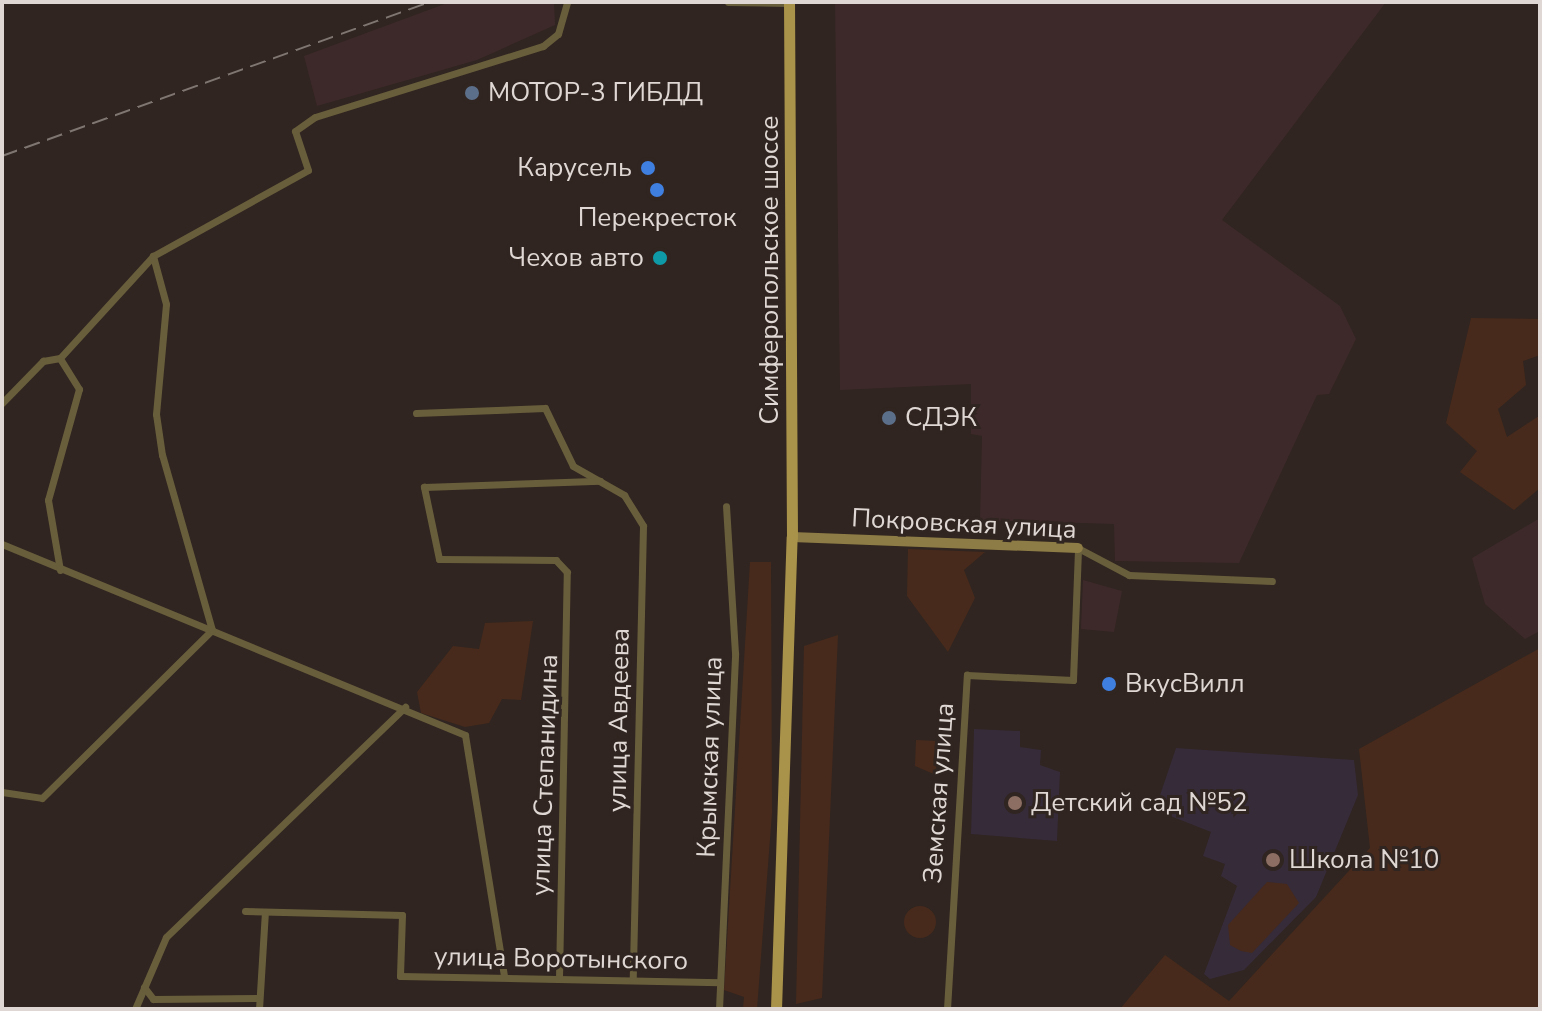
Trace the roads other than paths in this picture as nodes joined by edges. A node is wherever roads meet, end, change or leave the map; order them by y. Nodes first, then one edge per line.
1 (567, 2) edge
2 (728, 2) edge
3 (789, 3) edge
4 (153, 256) junction
5 (60, 358) junction
6 (2, 403) edge
7 (416, 413) dead end
8 (600, 481) junction
9 (726, 506) dead end
10 (792, 537) junction
11 (2, 544) edge
12 (1078, 548) junction
13 (60, 570) junction
14 (1272, 581) dead end
15 (212, 630) junction
16 (405, 707) junction
17 (2, 792) edge
18 (245, 911) dead end
19 (265, 912) junction
20 (504, 977) junction
21 (559, 978) junction
22 (633, 980) junction
23 (720, 982) junction
24 (144, 987) junction
25 (259, 998) junction
26 (135, 1009) edge
27 (259, 1009) edge
28 (719, 1009) edge
29 (776, 1009) edge
30 (947, 1009) edge

1 - 4 street
2 - 3 street
3 - 10 main road, Симферопольское шоссе
4 - 5 street
4 - 15 street
5 - 6 street
5 - 13 street
7 - 8 street, улица Авдеева
8 - 21 street, улица Степанидина
8 - 22 street, улица Авдеева
9 - 23 street, Крымская улица
10 - 12 street, Покровская улица
10 - 29 main road, Симферопольское шоссе
11 - 13 street
12 - 14 street, Покровская улица
12 - 30 street, Земская улица
13 - 15 street
15 - 16 street
15 - 17 street
16 - 20 street
16 - 24 street
18 - 19 street
19 - 20 street, улица Воротынского
19 - 25 street
20 - 21 street, улица Воротынского
21 - 22 street, улица Воротынского
22 - 23 street, улица Воротынского
23 - 28 street, Крымская улица
24 - 25 street
24 - 26 street
25 - 27 street

